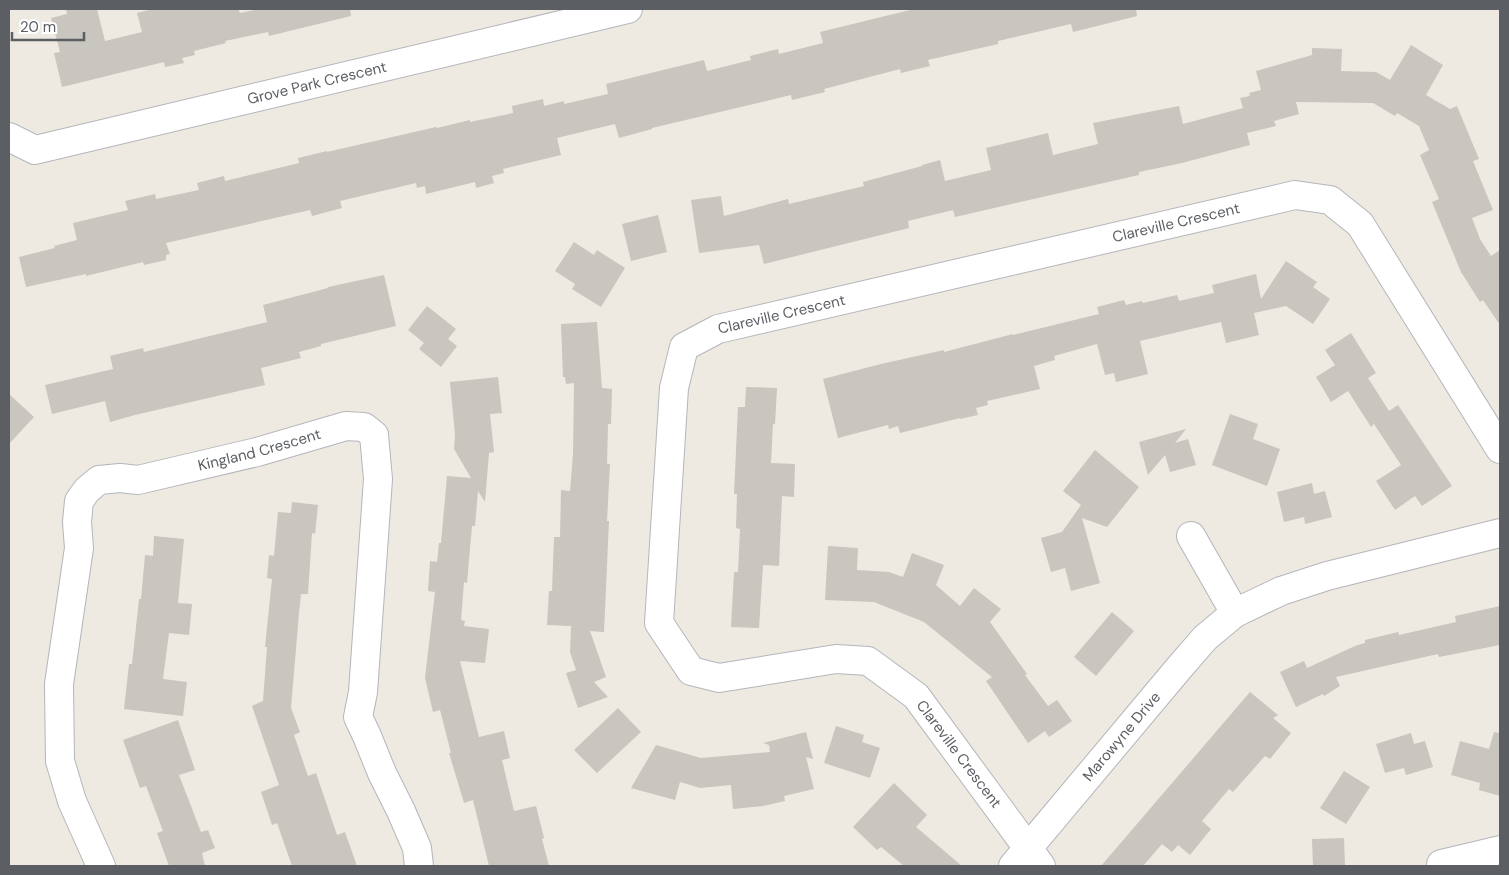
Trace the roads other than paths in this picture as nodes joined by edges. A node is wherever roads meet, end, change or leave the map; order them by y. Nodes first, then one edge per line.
1 (628, 9) edge
2 (9, 137) edge
3 (1500, 449) edge
4 (1500, 534) edge
5 (1191, 536) dead end
6 (1235, 613) junction
7 (1500, 850) edge
8 (1027, 860) edge
9 (1441, 864) dead end
10 (102, 866) edge
11 (419, 866) edge

1 - 2 street, Grove Park Crescent
3 - 8 street, Clareville Crescent
4 - 6 street, Marowyne Drive
5 - 6 street
6 - 8 street, Marowyne Drive
7 - 9 street
10 - 11 street, Kingland Crescent

